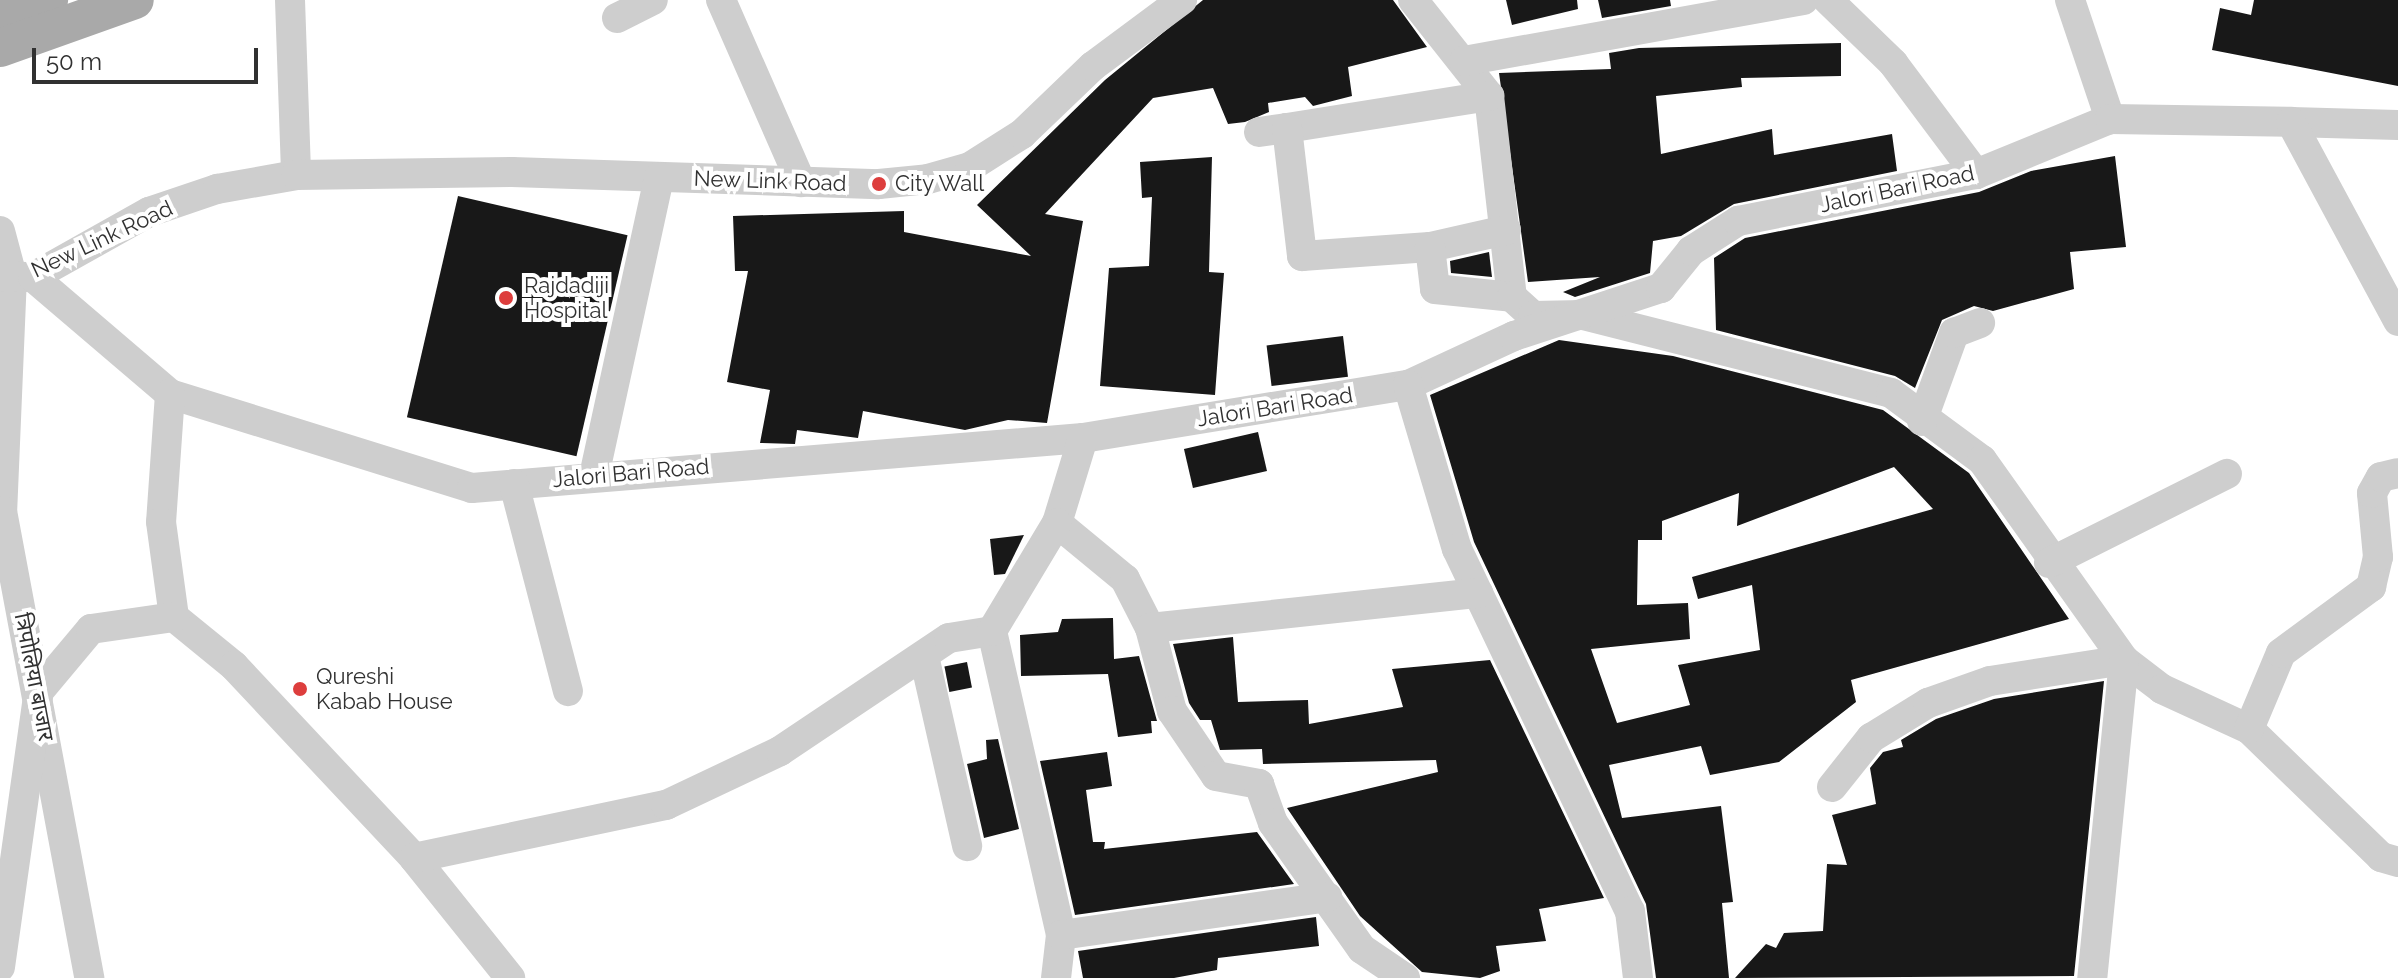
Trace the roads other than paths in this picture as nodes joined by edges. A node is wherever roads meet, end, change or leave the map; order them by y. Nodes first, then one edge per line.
1 (49, 0) edge
2 (135, 0) edge
3 (290, 0) edge
4 (653, 0) edge
5 (721, 0) edge
6 (1182, 0) edge
7 (1413, 0) edge
8 (1804, 0) edge
9 (1828, 0) edge
10 (2070, 0) edge
11 (0, 17) edge
12 (617, 18) dead end
13 (0, 48) edge
14 (1464, 61) junction
15 (1489, 96) junction
16 (2110, 119) junction
17 (2291, 122) junction
18 (2398, 125) edge
19 (1976, 174) junction
20 (296, 175) junction
21 (659, 177) junction
22 (801, 182) junction
23 (1506, 230) junction
24 (0, 231) edge
25 (1430, 247) junction
26 (15, 276) edge
27 (1512, 297) junction
28 (1583, 315) junction
29 (2398, 321) edge
30 (1980, 323) dead end
31 (1408, 385) junction
32 (170, 394) junction
33 (1922, 421) junction
34 (1083, 438) junction
35 (5, 456) edge
36 (2398, 473) edge
37 (2227, 474) dead end
38 (594, 476) junction
39 (514, 484) junction
40 (1057, 523) junction
41 (2049, 563) junction
42 (1478, 593) junction
43 (174, 617) junction
44 (1150, 628) junction
45 (992, 631) junction
46 (924, 656) junction
47 (2124, 660) junction
48 (39, 691) junction
49 (568, 691) dead end
50 (2249, 729) junction
51 (1832, 787) dead end
52 (967, 846) dead end
53 (414, 858) junction
54 (2398, 862) edge
55 (1327, 897) junction
56 (3, 898) edge
57 (1061, 935) junction
58 (0, 967) edge
59 (89, 978) edge
60 (510, 978) edge
61 (1056, 978) edge
62 (1405, 978) edge
63 (1638, 978) edge
64 (2092, 978) edge

1 - 11 main road
2 - 13 main road
3 - 20 street
4 - 12 street
5 - 22 street
6 - 22 street, New Link Road
7 - 14 street
8 - 14 street
9 - 19 street
10 - 16 street
14 - 15 street
15 - 23 street
15 - 25 street
16 - 17 street, Jalori Bari Road
16 - 19 street, Jalori Bari Road
17 - 18 street, Jalori Bari Road
17 - 29 street
19 - 28 street, Jalori Bari Road
20 - 21 street, New Link Road
20 - 26 street, New Link Road
21 - 22 street, New Link Road
21 - 38 street
23 - 25 street
23 - 27 street
24 - 26 street, त्रिपोलिया बाजार
25 - 27 street
26 - 32 street, Jalori Bari Road
26 - 35 street, त्रिपोलिया बाजार
27 - 28 street
28 - 31 street, Jalori Bari Road
28 - 33 street
30 - 33 street
31 - 34 street, Jalori Bari Road
31 - 42 street
32 - 39 street, Jalori Bari Road
32 - 43 street
33 - 41 street
34 - 38 street, Jalori Bari Road
34 - 40 street
35 - 48 street, त्रिपोलिया बाजार
36 - 50 street
37 - 41 street
38 - 39 street, Jalori Bari Road
39 - 49 street
40 - 44 street
40 - 45 street
41 - 47 street
42 - 44 street
42 - 63 street
43 - 48 street
43 - 53 street
44 - 55 street
45 - 46 street
45 - 57 street
46 - 52 street
46 - 53 street
47 - 50 street
47 - 51 street
47 - 64 street
48 - 56 street
48 - 59 street, त्रिपोलिया बाजार
50 - 54 street
53 - 60 street
55 - 57 street
55 - 62 street
56 - 58 street
57 - 61 street

